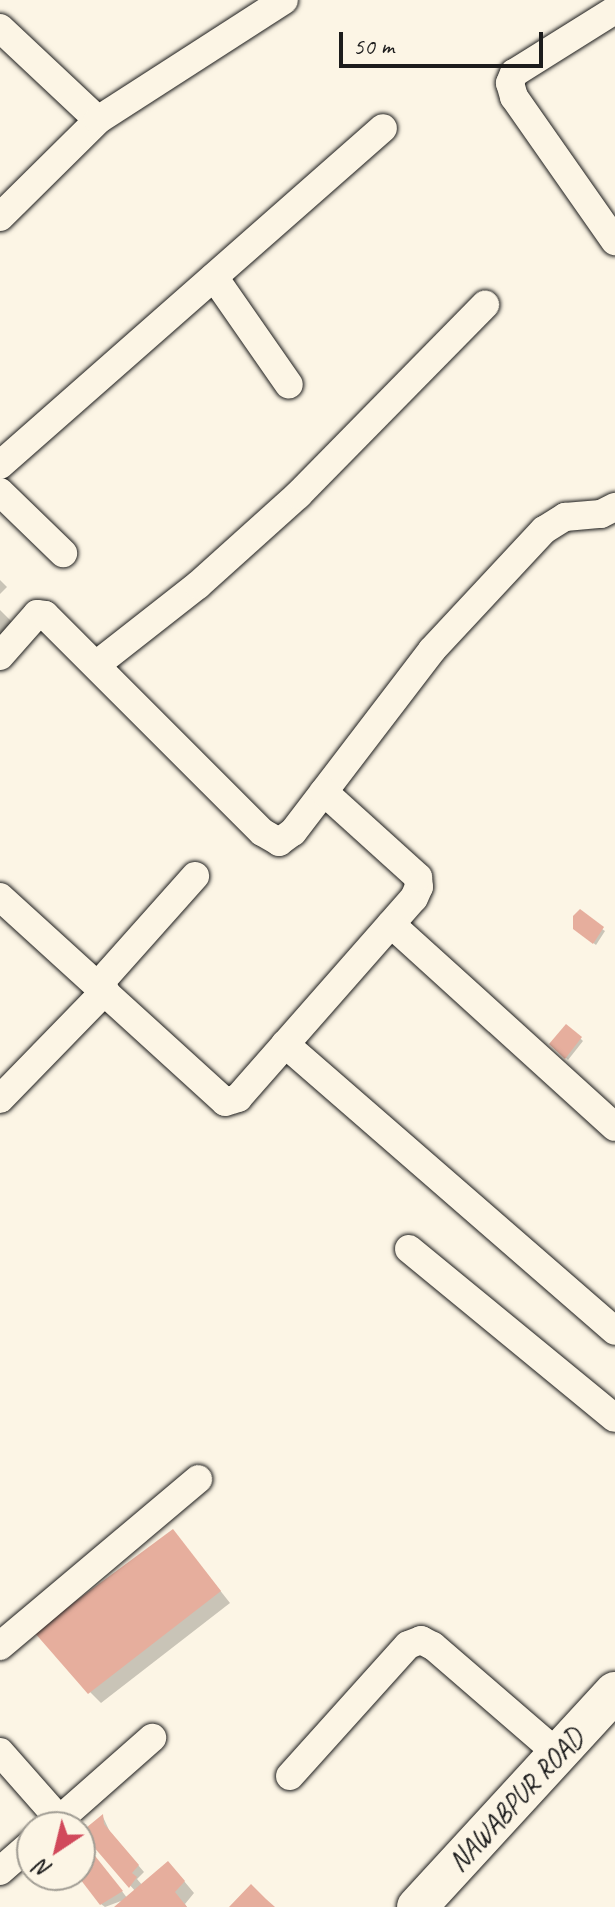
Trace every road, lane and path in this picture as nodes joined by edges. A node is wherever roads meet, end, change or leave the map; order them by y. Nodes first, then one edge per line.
1 (284, 0) edge
2 (615, 10) edge
3 (0, 28) edge
4 (98, 120) junction
5 (383, 128) dead end
6 (0, 217) edge
7 (615, 241) edge
8 (214, 277) junction
9 (485, 305) dead end
10 (289, 385) dead end
11 (0, 465) edge
12 (0, 492) edge
13 (615, 507) edge
14 (63, 553) dead end
15 (0, 656) edge
16 (96, 665) junction
17 (324, 792) junction
18 (195, 876) dead end
19 (0, 897) edge
20 (391, 924) junction
21 (102, 988) junction
22 (285, 1044) junction
23 (0, 1099) edge
24 (615, 1127) edge
25 (409, 1249) dead end
26 (615, 1331) edge
27 (615, 1418) edge
28 (198, 1479) dead end
29 (0, 1646) edge
30 (615, 1692) edge
31 (152, 1738) dead end
32 (0, 1752) edge
33 (558, 1754) junction
34 (290, 1776) dead end
35 (46, 1811) edge
36 (69, 1811) edge
37 (16, 1857) edge
38 (0, 1871) edge
39 (417, 1907) edge

1 - 4 street
2 - 7 street
3 - 4 street
4 - 6 street
5 - 8 street
8 - 10 street
8 - 11 street
9 - 16 street
12 - 14 street
13 - 17 street
15 - 16 street
16 - 17 street
17 - 20 street
18 - 21 street
19 - 21 street
20 - 22 street
20 - 24 street
21 - 22 street
21 - 23 street
22 - 26 street
25 - 27 street
28 - 29 street
30 - 33 street, NAWABPUR ROAD
31 - 36 street
32 - 35 street
33 - 34 street
33 - 39 street, NAWABPUR ROAD
37 - 38 street

